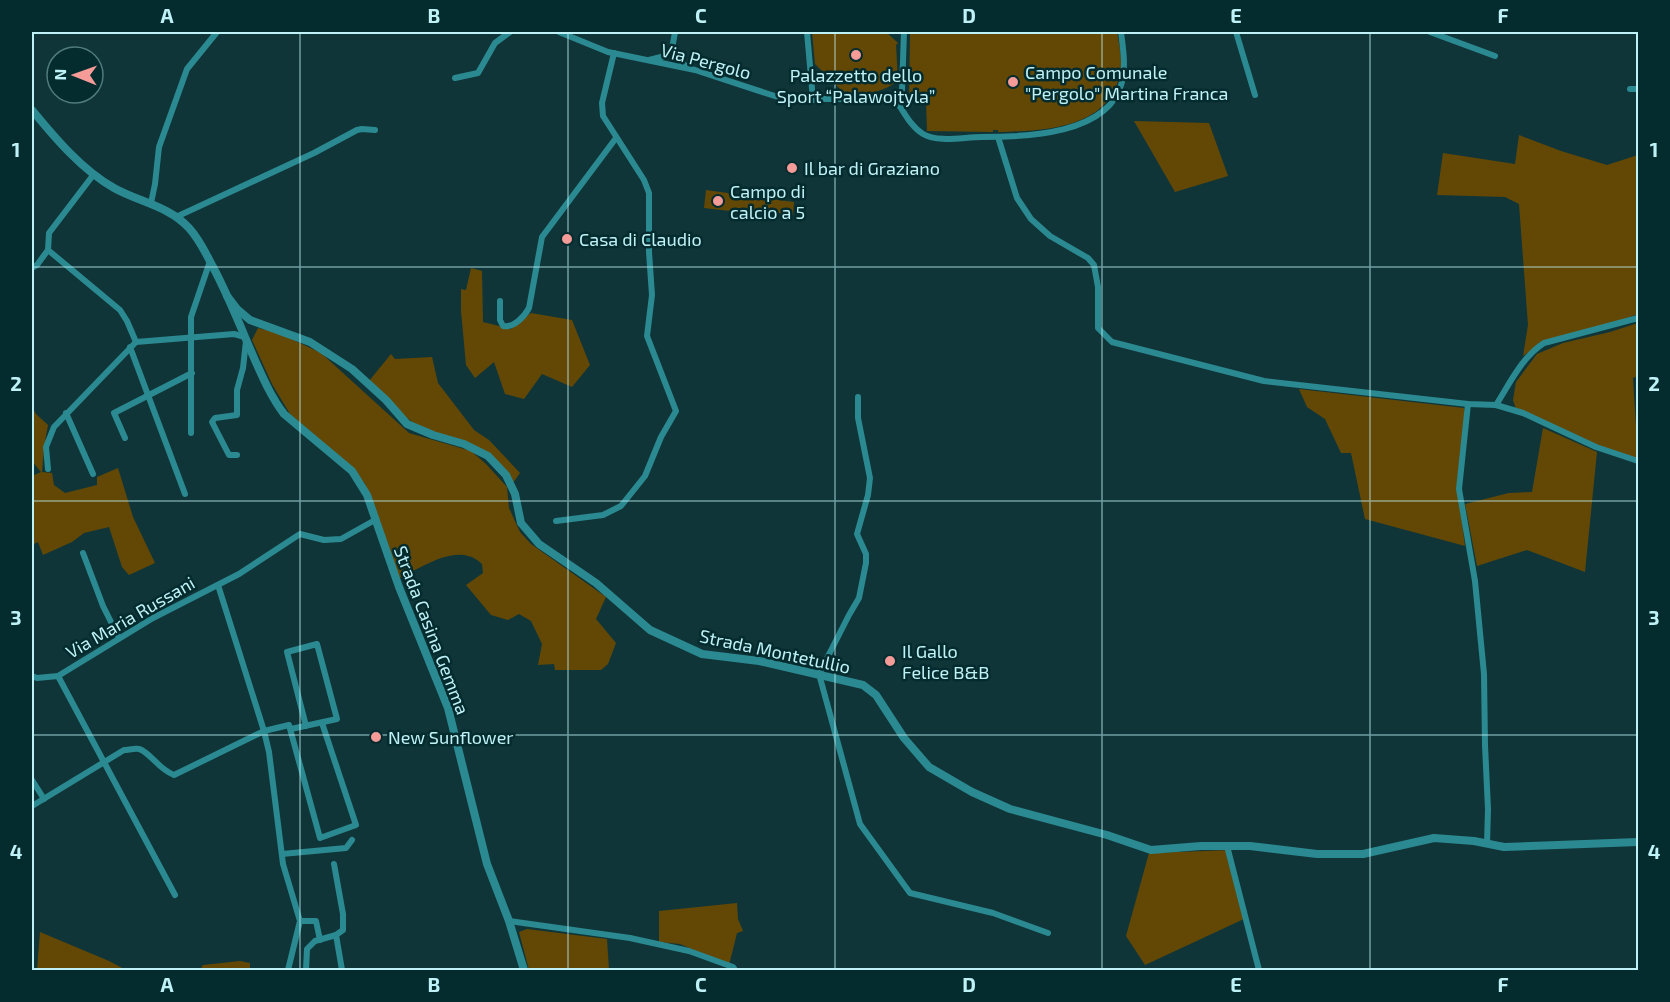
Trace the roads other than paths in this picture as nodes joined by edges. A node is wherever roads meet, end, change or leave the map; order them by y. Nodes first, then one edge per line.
1 (217, 32) edge
2 (510, 32) edge
3 (559, 32) edge
4 (675, 32) edge
5 (807, 32) edge
6 (904, 32) edge
7 (1121, 32) edge
8 (1236, 32) edge
9 (1430, 32) edge
10 (672, 49) junction
11 (614, 53) junction
12 (1495, 56) dead end
13 (644, 61) junction
14 (695, 70) junction
15 (455, 78) dead end
16 (1630, 89) dead end
17 (1638, 89) edge
18 (1255, 94) dead end
19 (813, 99) junction
20 (897, 102) junction
21 (32, 110) edge
22 (375, 130) dead end
23 (998, 137) junction
24 (616, 138) junction
25 (94, 174) junction
26 (151, 203) junction
27 (176, 217) junction
28 (48, 250) junction
29 (210, 261) junction
30 (32, 268) edge
31 (227, 296) junction
32 (500, 301) dead end
33 (1638, 318) edge
34 (250, 320) junction
35 (261, 325) junction
36 (240, 328) junction
37 (234, 334) junction
38 (191, 337) junction
39 (246, 339) junction
40 (136, 342) junction
41 (130, 347) junction
42 (192, 373) junction
43 (150, 396) junction
44 (858, 397) dead end
45 (1468, 404) junction
46 (1496, 405) junction
47 (66, 413) junction
48 (192, 433) dead end
49 (125, 438) dead end
50 (237, 455) dead end
51 (1638, 461) edge
52 (48, 470) dead end
53 (93, 474) dead end
54 (185, 494) dead end
55 (375, 520) junction
56 (556, 521) dead end
57 (83, 553) dead end
58 (218, 585) junction
59 (119, 638) junction
60 (819, 674) junction
61 (32, 676) edge
62 (58, 676) junction
63 (322, 723) junction
64 (306, 726) junction
65 (291, 729) junction
66 (264, 731) junction
67 (104, 761) junction
68 (32, 780) edge
69 (44, 799) junction
70 (32, 806) edge
71 (352, 840) dead end
72 (1638, 842) edge
73 (1487, 844) junction
74 (1227, 846) junction
75 (282, 854) junction
76 (334, 864) dead end
77 (175, 896) dead end
78 (300, 921) junction
79 (509, 921) junction
80 (1048, 933) dead end
81 (336, 935) junction
82 (320, 940) junction
83 (288, 970) edge
84 (306, 970) edge
85 (342, 970) edge
86 (524, 970) edge
87 (735, 970) edge
88 (1259, 970) edge

1 - 26 street
2 - 15 street
3 - 11 street, Via Pergolo
4 - 10 street
5 - 19 street
6 - 20 street
7 - 23 street
8 - 18 street
9 - 12 street
10 - 13 street
10 - 14 street
11 - 13 street, Via Pergolo
11 - 24 street
13 - 14 street, Via Pergolo
14 - 19 street, Via Pergolo
16 - 17 street
19 - 20 street, Via Pergolo
20 - 23 street
21 - 25 street
22 - 27 street
23 - 45 street
24 - 32 street
24 - 56 street
25 - 26 street
25 - 28 street
26 - 27 street
27 - 29 street
28 - 30 street
28 - 40 street
29 - 31 street
29 - 38 street
31 - 34 street
31 - 36 street, Strada Casina Gemma
33 - 46 street
34 - 35 street, Strada Montetullio
34 - 36 street
34 - 39 street
35 - 39 street
35 - 60 street, Strada Montetullio
36 - 37 street
36 - 39 street, Strada Casina Gemma
37 - 38 street
37 - 39 street
38 - 40 street
38 - 42 street
39 - 50 street
39 - 55 street, Strada Casina Gemma
40 - 41 street
41 - 43 street
41 - 47 street
42 - 43 street
42 - 48 street
43 - 49 street
43 - 54 street
44 - 60 street
45 - 46 street
45 - 73 street
46 - 51 street
47 - 52 street
47 - 53 street
55 - 58 street, Via Maria Russani
55 - 79 street, Strada Casina Gemma
57 - 59 street
58 - 59 street, Via Maria Russani
58 - 66 street
59 - 62 street, Via Maria Russani
60 - 74 street, Strada Montetullio
60 - 80 street
61 - 62 street
62 - 67 street
63 - 64 street
63 - 64 street
63 - 65 street
64 - 65 street
65 - 66 street
66 - 67 street
66 - 75 street
67 - 69 street
67 - 77 street
68 - 69 street
69 - 70 street
71 - 75 street
72 - 73 street, Strada Montetullio
73 - 74 street, Strada Montetullio
74 - 88 street
75 - 78 street
76 - 81 street
78 - 82 street
78 - 83 street
79 - 86 street, Strada Casina Gemma
79 - 87 street
81 - 82 street
81 - 85 street
82 - 84 street

